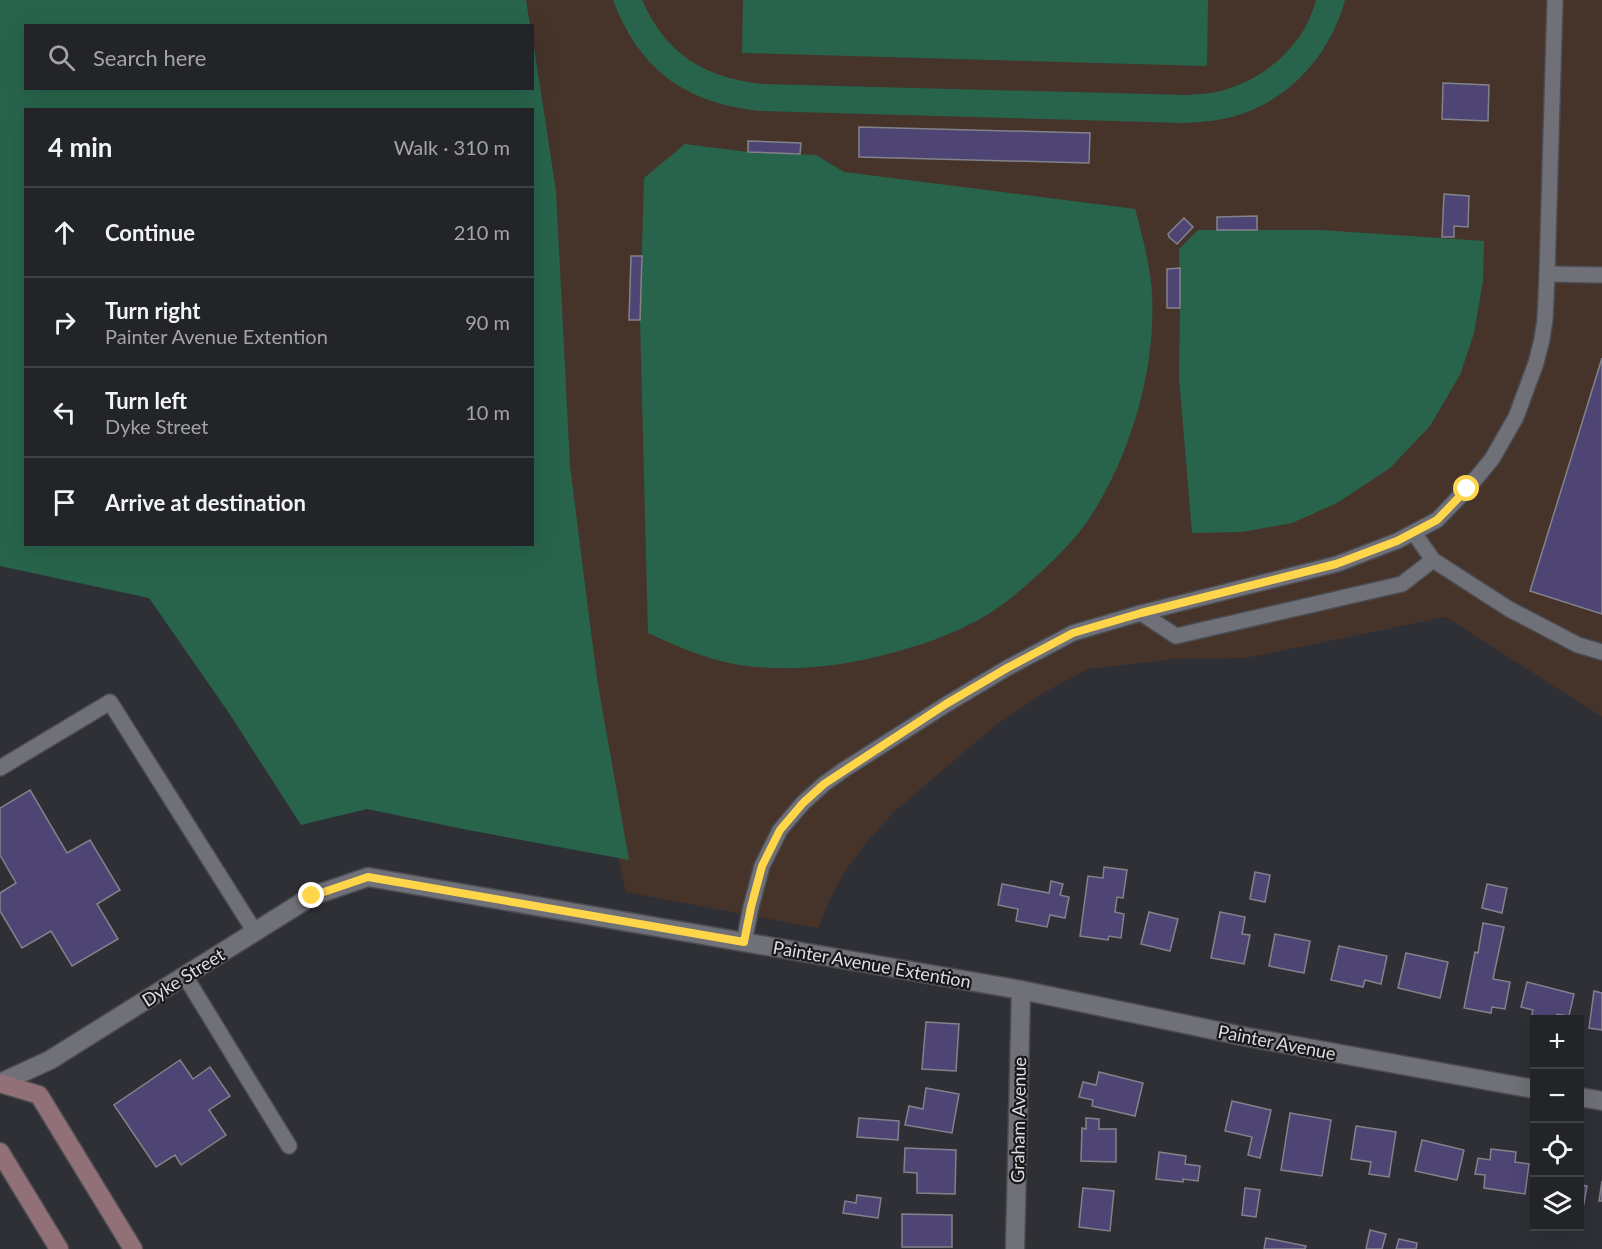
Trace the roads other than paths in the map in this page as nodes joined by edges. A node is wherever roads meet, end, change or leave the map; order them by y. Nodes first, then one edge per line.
1 (1555, 0) edge
2 (1547, 274) junction
3 (1602, 275) edge
4 (1414, 533) junction
5 (1433, 560) junction
6 (1141, 613) junction
7 (1602, 652) edge
8 (0, 768) edge
9 (368, 877) joint
10 (255, 932) junction
11 (744, 942) junction
12 (185, 976) junction
13 (1021, 990) junction
14 (0, 1083) edge
15 (1530, 1088) edge
16 (1584, 1098) edge
17 (1602, 1101) edge
18 (289, 1146) dead end
19 (0, 1152) edge
20 (59, 1249) edge
21 (133, 1249) edge
22 (1015, 1249) edge

1 - 2 lane
2 - 3 lane
2 - 4 lane
4 - 5 lane
4 - 6 lane
5 - 6 lane
5 - 7 lane
6 - 11 lane
8 - 10 lane
9 - 10 street, Dyke Street
9 - 11 street, Painter Avenue Extention
10 - 12 street, Dyke Street
11 - 13 street, Painter Avenue Extention
12 - 14 street, Dyke Street
12 - 18 lane
13 - 15 street, Painter Avenue
13 - 22 street, Graham Avenue
14 - 21 main road
16 - 17 street
19 - 20 main road

